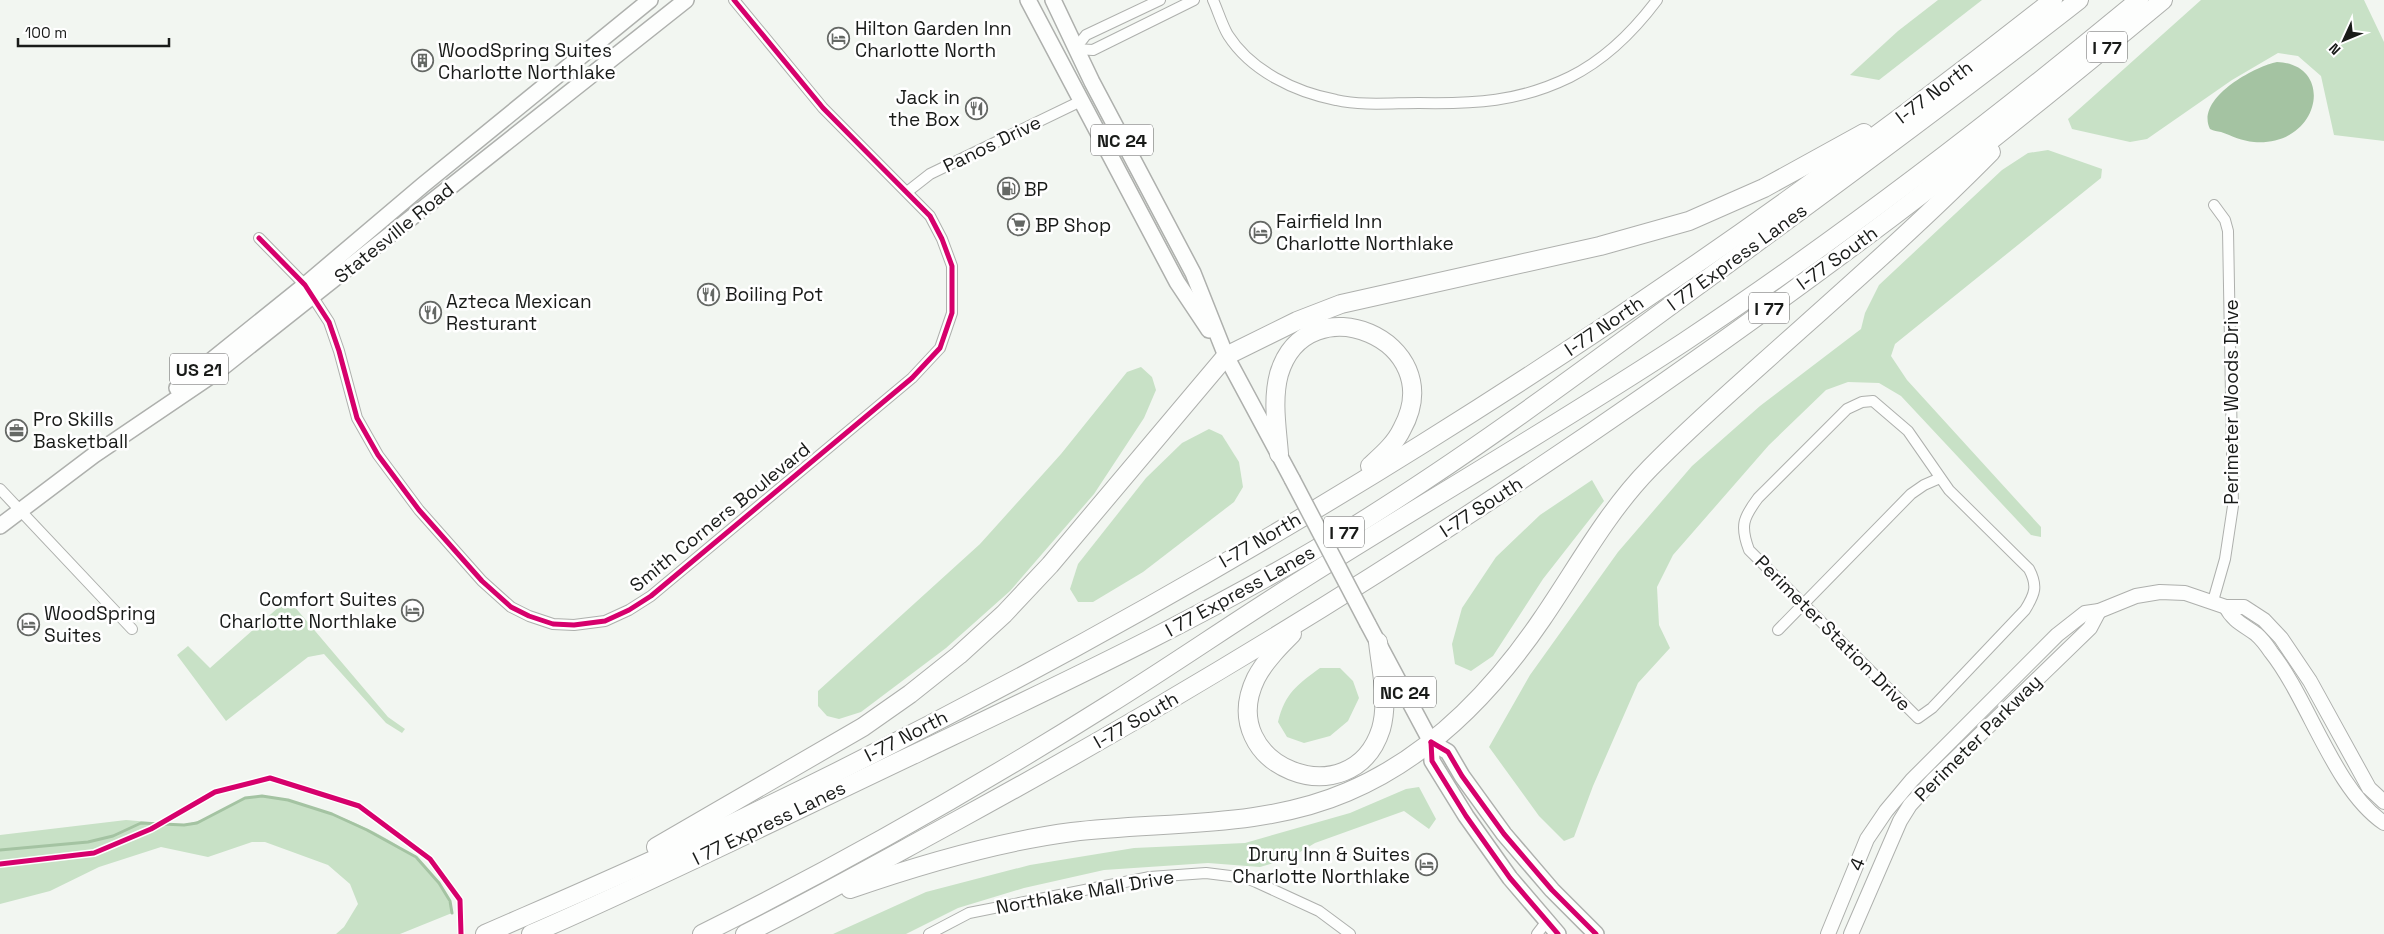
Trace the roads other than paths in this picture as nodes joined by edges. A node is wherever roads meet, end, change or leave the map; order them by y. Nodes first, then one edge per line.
1 (650, 0) edge
2 (686, 0) edge
3 (734, 0) edge
4 (1028, 0) edge
5 (1053, 0) edge
6 (1160, 0) edge
7 (1194, 0) edge
8 (1214, 0) edge
9 (1657, 0) edge
10 (2053, 0) edge
11 (2079, 0) edge
12 (2139, 0) edge
13 (2163, 0) edge
14 (637, 12) junction
15 (606, 37) junction
16 (1075, 49) junction
17 (600, 68) junction
18 (583, 83) junction
19 (2050, 93) junction
20 (1932, 94) junction
21 (1081, 101) junction
22 (907, 192) junction
23 (2214, 205) dead end
24 (259, 238) dead end
25 (310, 291) junction
26 (1226, 356) junction
27 (1278, 454) junction
28 (1940, 478) junction
29 (1347, 488) junction
30 (0, 489) edge
31 (21, 510) junction
32 (0, 526) edge
33 (1803, 604) junction
34 (2220, 604) junction
35 (2099, 611) junction
36 (1315, 613) junction
37 (132, 629) dead end
38 (1778, 630) dead end
39 (1378, 642) junction
40 (1431, 742) junction
41 (2384, 802) edge
42 (2384, 823) edge
43 (1868, 839) joint
44 (569, 897) junction
45 (802, 905) junction
46 (1546, 921) junction
47 (485, 934) edge
48 (531, 934) edge
49 (702, 934) edge
50 (745, 934) edge
51 (929, 934) edge
52 (1350, 934) edge
53 (1537, 934) edge
54 (1558, 934) edge
55 (1596, 934) edge
56 (1828, 934) edge
57 (1851, 934) edge

1 - 14 main road, Statesville Road / US 21
2 - 17 main road, Statesville Road / US 21
3 - 22 street, Smith Corners Boulevard
4 - 21 main road, NC 24
5 - 16 main road, NC 24
6 - 16 street
7 - 16 street
8 - 9 street
10 - 20 highway, I-77 North / I 77
11 - 48 highway, I 77 Express Lanes / I 77
12 - 49 highway, I 77 Express Lanes / I 77
13 - 19 highway, I-77 South / I 77
14 - 15 main road, Statesville Road / US 21
14 - 17 main road
15 - 18 main road
15 - 25 main road, Statesville Road / US 21
16 - 26 main road, NC 24
17 - 18 main road, Statesville Road / US 21
18 - 25 main road, Statesville Road / US 21
19 - 36 highway, I-77 South / I 77
19 - 40 highway
20 - 26 highway
20 - 29 highway, I-77 North / I 77
21 - 22 street, Panos Drive
21 - 26 main road, NC 24
22 - 25 street, Smith Corners Boulevard
23 - 34 street, Perimeter Woods Drive
24 - 25 street, Smith Corners Boulevard
25 - 31 main road, Statesville Road / US 21
26 - 27 main road, NC 24
26 - 44 highway
27 - 29 highway
27 - 39 main road, NC 24, bridge
28 - 33 street
28 - 33 street, Perimeter Station Drive
28 - 33 street, Perimeter Station Drive
29 - 44 highway, I-77 North / I 77
30 - 31 street
31 - 32 main road, Statesville Road / US 21
31 - 37 street
33 - 38 street
34 - 35 street, Perimeter Parkway
34 - 41 street, Perimeter Parkway
34 - 42 street
35 - 43 street, Perimeter Parkway
35 - 57 street, Perimeter Parkway
36 - 39 highway
36 - 45 highway, I-77 South / I 77
39 - 40 main road, NC 24
40 - 45 highway
40 - 46 main road, NC 24
40 - 55 main road, NC 24
43 - 56 street, 4
44 - 47 highway, I-77 North / I 77
45 - 50 highway, I-77 South / I 77
46 - 53 street
46 - 54 main road, NC 24
51 - 52 street, Northlake Mall Drive

